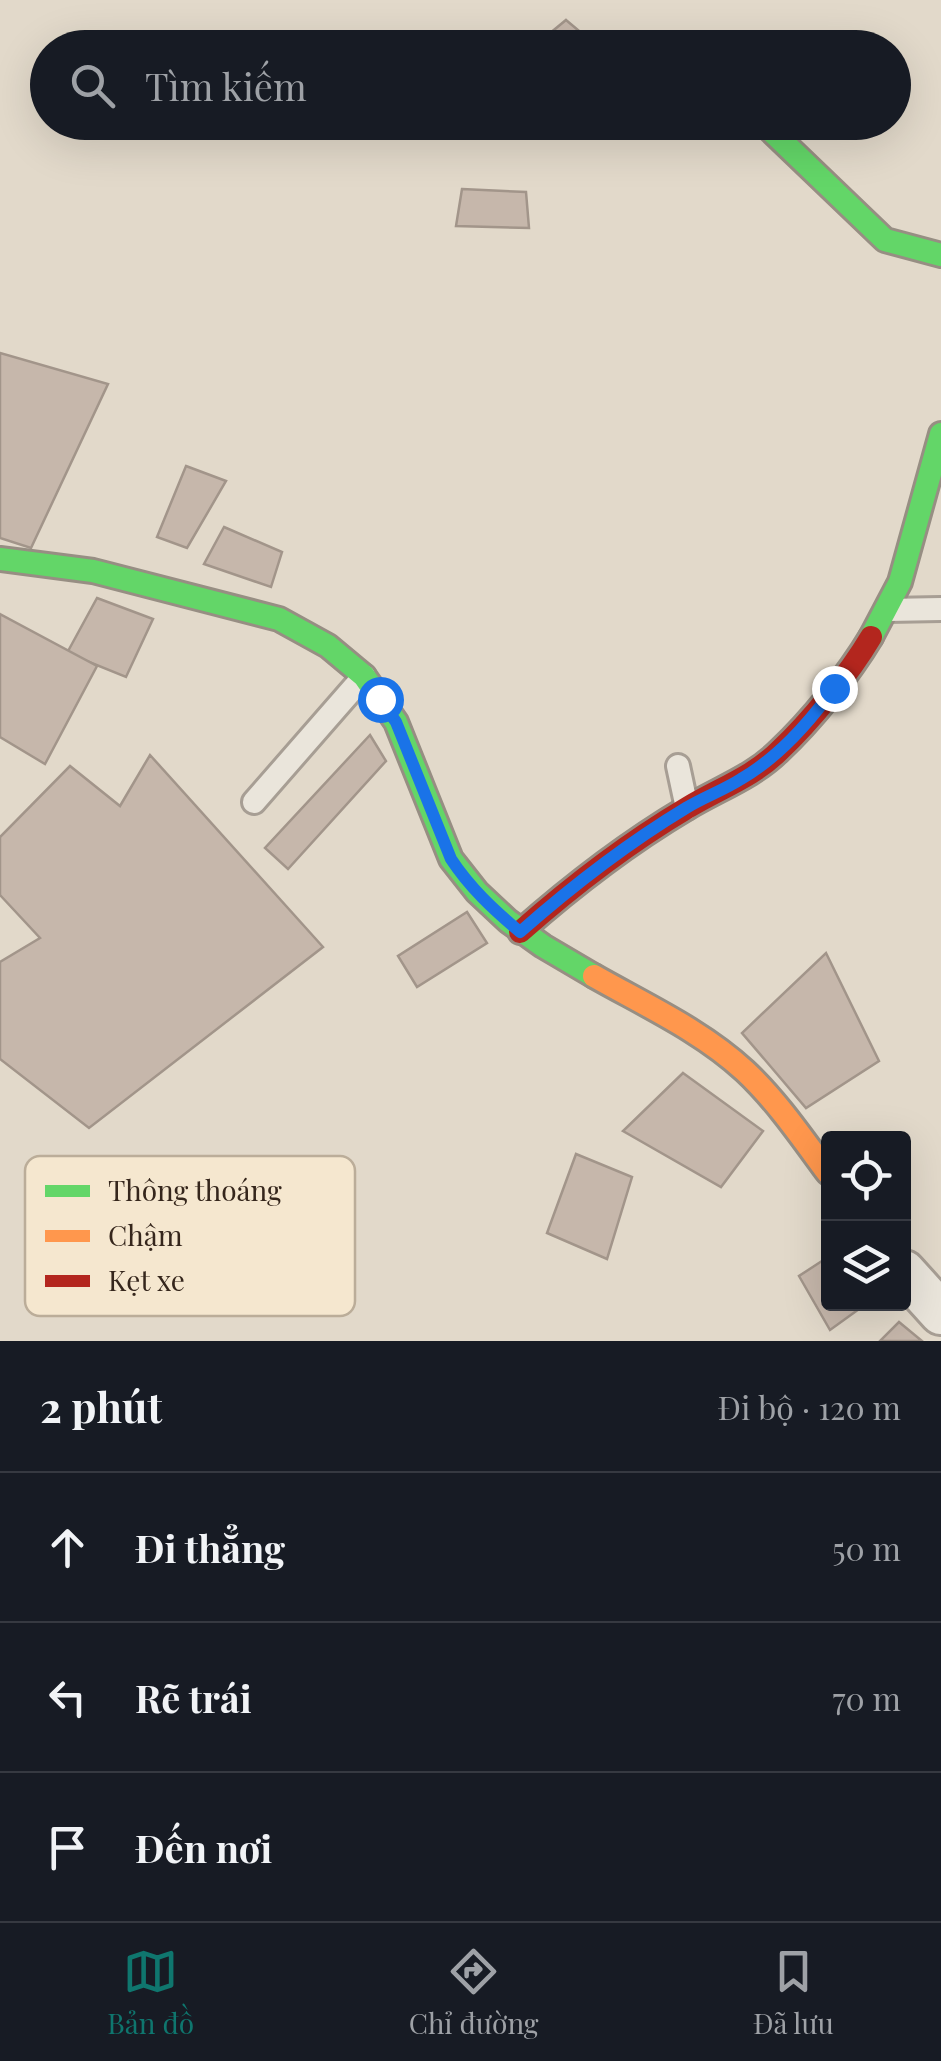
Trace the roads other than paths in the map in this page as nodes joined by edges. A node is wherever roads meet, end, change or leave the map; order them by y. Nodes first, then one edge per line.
1 (781, 140) edge
2 (941, 255) edge
3 (941, 434) edge
4 (0, 558) edge
5 (941, 609) edge
6 (884, 611) junction
7 (364, 676) junction
8 (678, 766) dead end
9 (254, 802) dead end
10 (686, 808) junction
11 (520, 932) junction
12 (821, 1164) edge
13 (911, 1280) edge
14 (941, 1314) edge

1 - 2 street
3 - 6 street
4 - 7 street
5 - 6 lane
6 - 10 street
7 - 9 lane
7 - 11 street
8 - 10 lane
10 - 11 street
11 - 12 street
13 - 14 street

